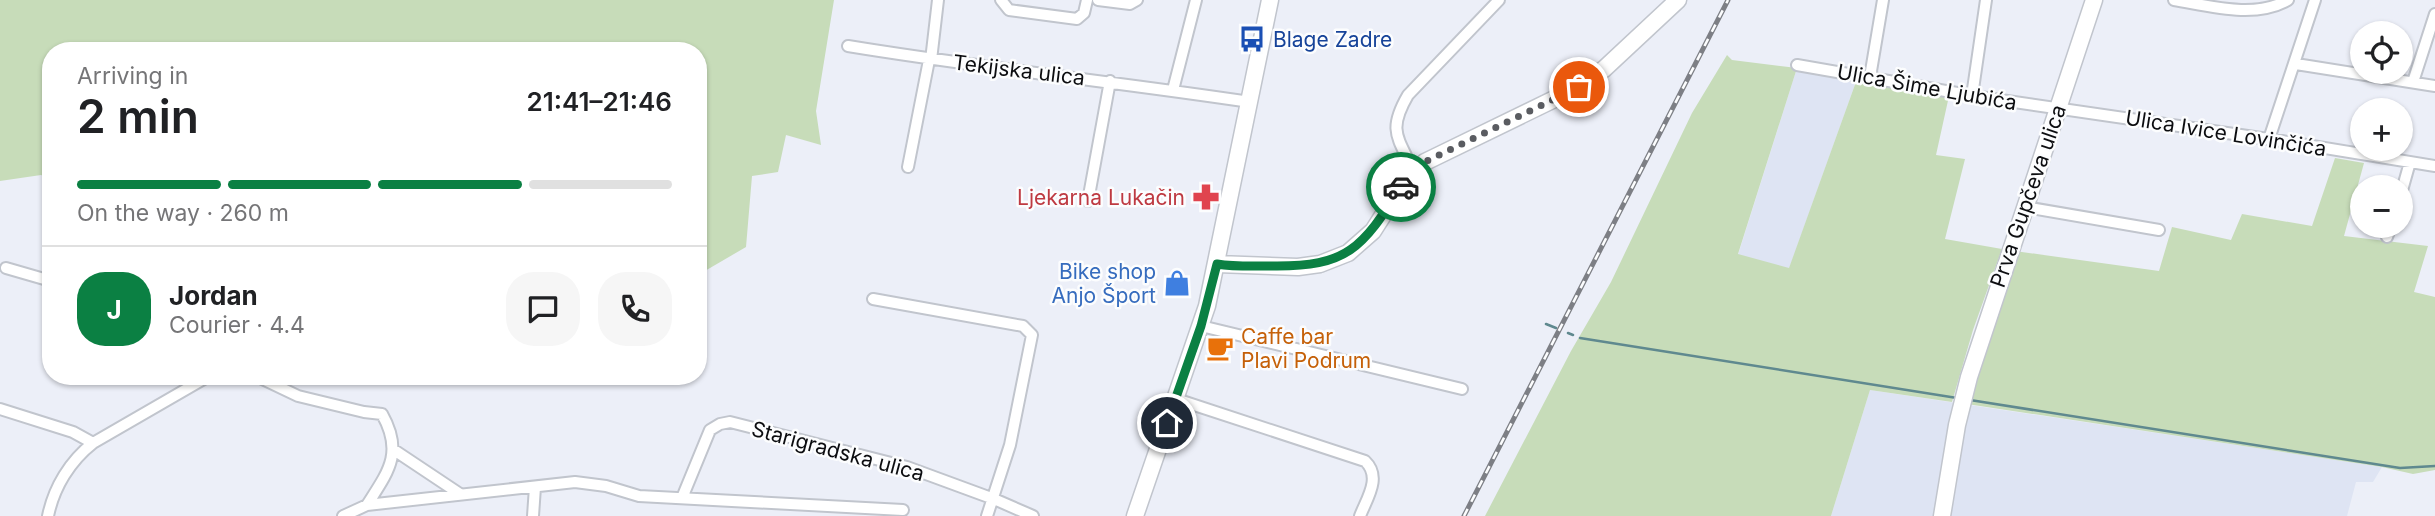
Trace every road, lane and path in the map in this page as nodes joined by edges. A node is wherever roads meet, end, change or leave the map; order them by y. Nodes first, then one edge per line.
1 (938, 0) edge
2 (1002, 0) edge
3 (1087, 0) edge
4 (1098, 0) edge
5 (1137, 0) edge
6 (1196, 0) edge
7 (1270, 0) edge
8 (1499, 0) edge
9 (1678, 0) edge
10 (1883, 0) edge
11 (1986, 0) edge
12 (2094, 0) edge
13 (2174, 0) edge
14 (2288, 0) edge
15 (2315, 0) edge
16 (2435, 14) edge
17 (848, 46) dead end
18 (930, 60) junction
19 (2296, 64) junction
20 (1797, 65) dead end
21 (2350, 72) edge
22 (1872, 77) junction
23 (1110, 81) junction
24 (2413, 82) joint
25 (2435, 86) edge
26 (1173, 90) junction
27 (1972, 96) junction
28 (1250, 102) junction
29 (2057, 108) junction
30 (2269, 139) junction
31 (2410, 163) junction
32 (2435, 166) edge
33 (908, 167) dead end
34 (1414, 172) junction
35 (2407, 175) edge
36 (1088, 201) dead end
37 (2025, 207) junction
38 (2159, 230) dead end
39 (1217, 264) junction
40 (6, 268) dead end
41 (42, 278) edge
42 (873, 299) dead end
43 (1201, 326) junction
44 (184, 385) edge
45 (275, 385) edge
46 (1462, 388) dead end
47 (1176, 400) junction
48 (0, 409) edge
49 (93, 443) junction
50 (394, 450) junction
51 (535, 487) junction
52 (460, 494) junction
53 (682, 498) junction
54 (994, 499) junction
55 (367, 505) junction
56 (903, 510) dead end
57 (48, 516) edge
58 (342, 516) edge
59 (533, 516) edge
60 (987, 516) edge
61 (1034, 516) edge
62 (1135, 516) edge
63 (1360, 516) edge
64 (1942, 516) edge

1 - 18 street
2 - 3 street
4 - 5 street
6 - 26 street
7 - 28 street
8 - 34 street
9 - 34 street
10 - 22 street
11 - 27 street
12 - 29 street, Prva Gupčeva ulica
13 - 14 street
15 - 19 street
16 - 24 street
17 - 18 street, Tekijska ulica
18 - 23 street, Tekijska ulica
18 - 33 street, Tekijska ulica
19 - 21 street
19 - 30 street
20 - 22 street, Ulica Šime Ljubića
22 - 27 street, Ulica Šime Ljubića
23 - 26 street, Tekijska ulica
23 - 36 street, Tekijska ulica
24 - 25 street
26 - 28 street, Tekijska ulica
27 - 29 street, Ulica Šime Ljubića
28 - 39 street
29 - 30 street, Ulica Ivice Lovinčića
29 - 37 street, Prva Gupčeva ulica
30 - 31 street, Ulica Ivice Lovinčića
31 - 32 street, Ulica Ivice Lovinčića
31 - 35 street
34 - 39 street
37 - 38 street
37 - 64 street, Prva Gupčeva ulica
39 - 43 street
40 - 41 street
42 - 54 street
43 - 46 street
43 - 47 street
44 - 49 street
45 - 50 street
47 - 62 street
47 - 63 street
48 - 49 street
49 - 57 street
50 - 52 street
50 - 55 street
51 - 52 street
51 - 53 street
51 - 59 street
52 - 55 street
53 - 54 street, Starigradska ulica
53 - 56 street
54 - 60 street
54 - 61 street, Starigradska ulica
55 - 58 street

